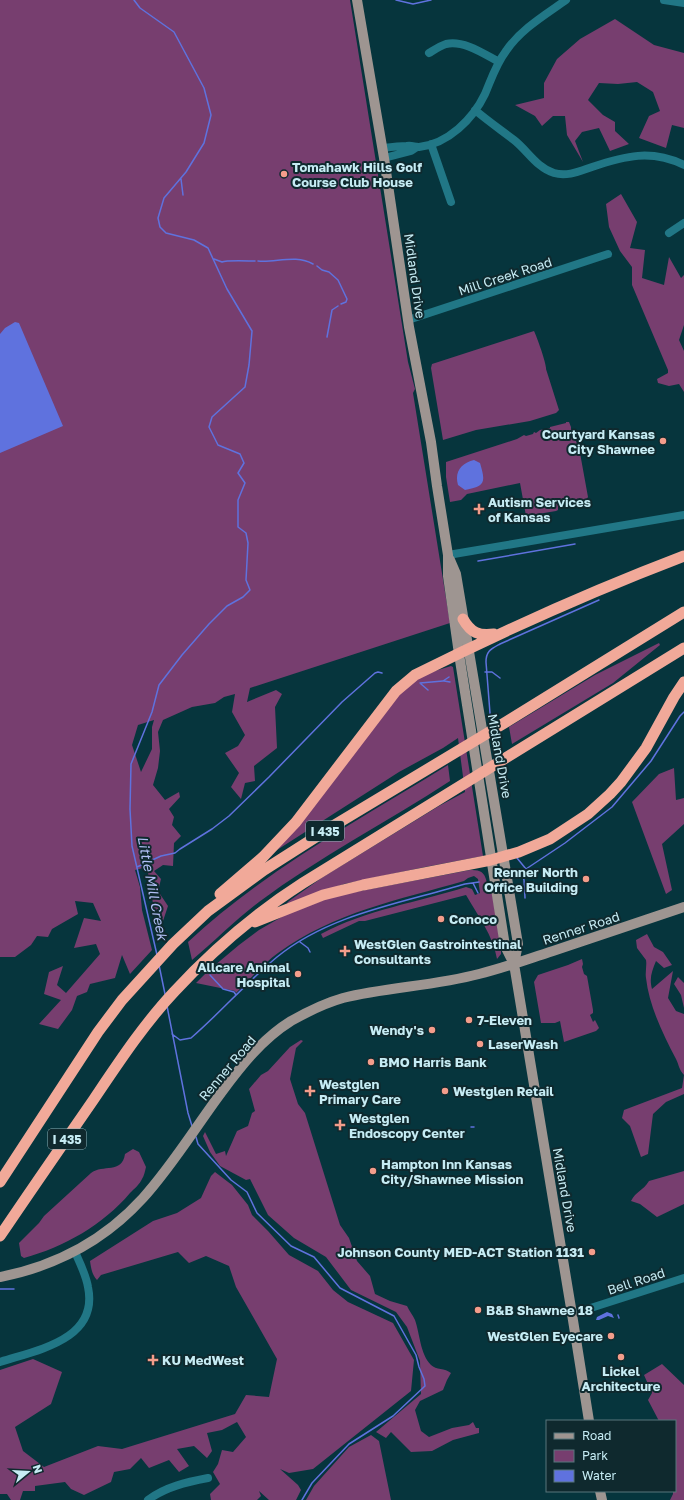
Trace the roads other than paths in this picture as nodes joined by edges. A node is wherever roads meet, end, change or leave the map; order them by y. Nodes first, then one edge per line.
1 (357, 0) edge
2 (566, 0) edge
3 (664, 0) edge
4 (684, 3) edge
5 (429, 53) dead end
6 (499, 62) junction
7 (475, 110) junction
8 (431, 144) junction
9 (383, 153) junction
10 (684, 165) edge
11 (451, 202) dead end
12 (684, 223) edge
13 (669, 233) dead end
14 (608, 254) dead end
15 (408, 320) junction
16 (684, 515) edge
17 (448, 555) junction
18 (684, 556) edge
19 (684, 612) edge
20 (463, 619) junction
21 (501, 633) junction
22 (684, 648) edge
23 (464, 652) junction
24 (684, 682) edge
25 (504, 857) junction
26 (491, 860) junction
27 (684, 907) edge
28 (208, 911) junction
29 (246, 926) junction
30 (514, 964) junction
31 (0, 1182) edge
32 (0, 1236) edge
33 (75, 1252) junction
34 (0, 1277) edge
35 (684, 1278) edge
36 (572, 1314) junction
37 (0, 1362) edge
38 (589, 1420) edge
39 (208, 1478) dead end
40 (148, 1500) edge

1 - 9 main road, Midland Drive
2 - 6 street
3 - 4 street
5 - 6 street
6 - 7 street
7 - 8 street
7 - 10 street
8 - 9 street
8 - 11 street
9 - 15 main road, Midland Drive
12 - 13 street
14 - 15 street, Mill Creek Road
15 - 17 main road, Midland Drive
16 - 17 street
17 - 20 main road, Midland Drive
17 - 23 main road, Midland Drive
18 - 21 highway
19 - 28 highway, I 435
20 - 21 highway
20 - 23 main road, Midland Drive
21 - 23 highway
22 - 29 highway, I 435
23 - 25 main road, Midland Drive
23 - 26 main road, Midland Drive
23 - 28 highway
24 - 25 highway
25 - 26 highway
25 - 30 main road, Midland Drive
26 - 29 highway
26 - 30 main road, Midland Drive
27 - 30 main road, Renner Road
28 - 31 highway, I 435
29 - 32 highway, I 435
30 - 33 main road, Renner Road
30 - 36 main road, Midland Drive
33 - 34 main road, Renner Road
33 - 37 street
35 - 36 street, Bell Road
36 - 38 main road, Midland Drive
39 - 40 street

